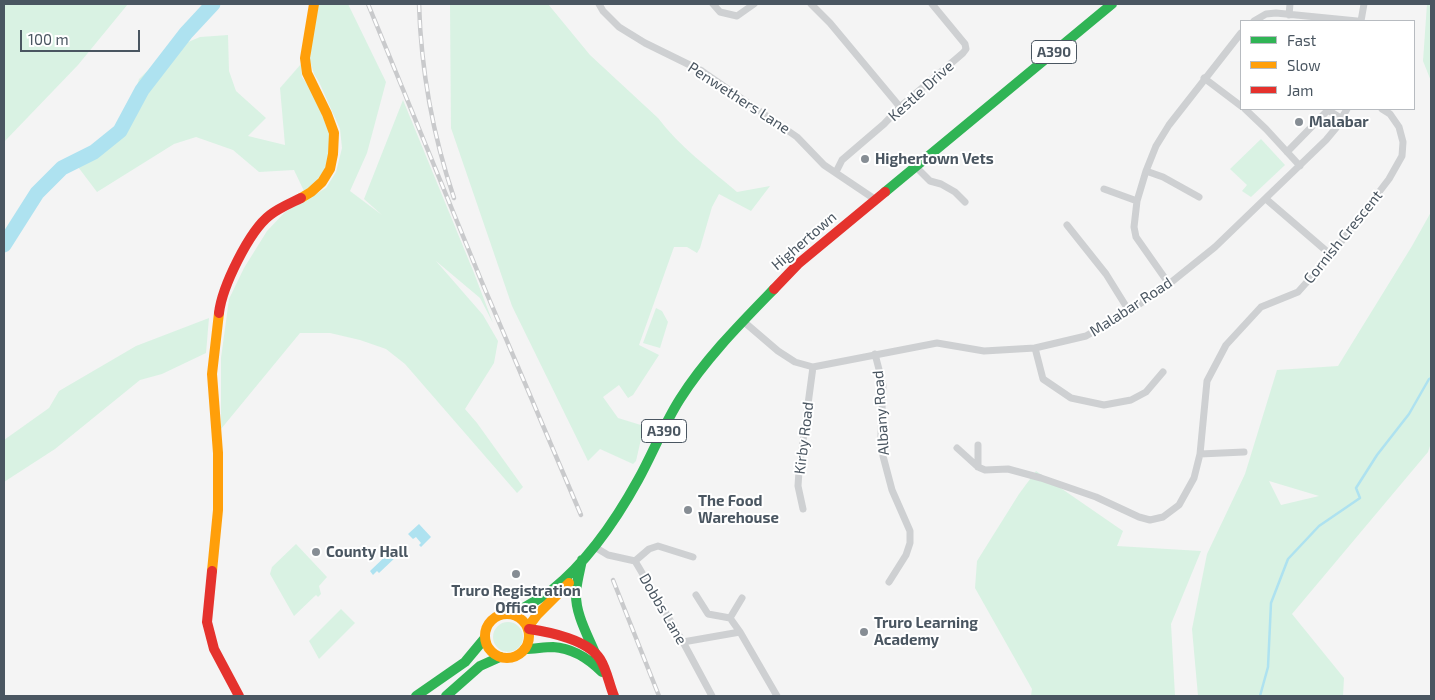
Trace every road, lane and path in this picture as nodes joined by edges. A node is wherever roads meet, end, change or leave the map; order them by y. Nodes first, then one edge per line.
1 (314, 4) edge
2 (599, 4) edge
3 (713, 4) edge
4 (754, 4) edge
5 (811, 4) edge
6 (932, 4) edge
7 (1112, 4) edge
8 (1290, 4) edge
9 (1364, 4) edge
10 (1289, 15) junction
11 (1256, 20) edge
12 (1346, 20) edge
13 (1361, 20) edge
14 (1240, 34) edge
15 (1204, 78) junction
16 (1240, 105) edge
17 (900, 107) junction
18 (1245, 110) edge
19 (1346, 110) edge
20 (1384, 110) edge
21 (1342, 119) junction
22 (1287, 152) junction
23 (1300, 166) junction
24 (916, 167) junction
25 (1146, 171) junction
26 (836, 172) junction
27 (1104, 189) dead end
28 (1199, 197) dead end
29 (1266, 199) junction
30 (876, 200) junction
31 (1137, 201) junction
32 (965, 202) dead end
33 (1067, 225) dead end
34 (1331, 255) junction
35 (1169, 284) junction
36 (1129, 311) junction
37 (743, 321) junction
38 (1035, 348) junction
39 (875, 354) junction
40 (813, 367) junction
41 (1163, 372) dead end
42 (978, 445) dead end
43 (957, 448) dead end
44 (1244, 452) dead end
45 (1200, 454) junction
46 (978, 467) junction
47 (803, 509) dead end
48 (593, 546) junction
49 (693, 557) dead end
50 (583, 559) junction
51 (635, 561) junction
52 (889, 582) dead end
53 (696, 595) dead end
54 (742, 598) dead end
55 (512, 614) junction
56 (730, 618) junction
57 (528, 628) junction
58 (740, 632) junction
59 (485, 638) junction
60 (683, 642) junction
61 (525, 649) junction
62 (595, 653) junction
63 (500, 657) junction
64 (608, 679) junction
65 (239, 696) edge
66 (416, 696) edge
67 (446, 696) edge
68 (614, 696) edge
69 (712, 696) edge
70 (777, 696) edge

1 - 65 main road
2 - 26 street, Penwethers Lane
3 - 4 street
5 - 17 street
6 - 17 street, Kestle Drive
7 - 24 main road, Highertown / A390
8 - 10 street
9 - 13 street
10 - 11 street
10 - 12 street
14 - 15 street
15 - 16 street
15 - 25 street
17 - 26 street, Kestle Drive
18 - 22 street
19 - 21 street, Malabar Road
20 - 34 street, Cornish Crescent
21 - 22 street
21 - 23 street, Malabar Road
22 - 23 street
23 - 29 street, Malabar Road
24 - 30 main road, Highertown / A390
24 - 32 street
25 - 28 street
25 - 31 street
26 - 30 street, Penwethers Lane
27 - 31 street
29 - 34 street
29 - 35 street, Malabar Road
30 - 37 main road, Highertown / A390
31 - 35 street
33 - 36 street
34 - 45 street, Cornish Crescent
35 - 36 street, Malabar Road
36 - 38 street, Malabar Road
37 - 40 street
37 - 48 main road, Highertown / A390
38 - 39 street, Malabar Road
38 - 41 street
39 - 40 street, Malabar Road
39 - 52 street, Albany Road
40 - 47 street, Kirby Road
42 - 46 street
43 - 46 street
44 - 45 street
45 - 46 street, Cornish Crescent
48 - 50 main road, Highertown / A390
48 - 51 street, Dobbs Lane
49 - 51 street
50 - 55 main road, Highertown / A390
50 - 57 main road, Highertown / A390
50 - 62 main road
51 - 60 street, Dobbs Lane
53 - 56 street
54 - 56 street
55 - 57 main road
55 - 59 main road
56 - 58 street
57 - 61 main road
57 - 62 main road
58 - 60 street
58 - 70 street
59 - 63 main road
59 - 66 main road
60 - 69 street, Dobbs Lane
61 - 63 main road
61 - 64 main road
62 - 64 main road
63 - 67 main road
64 - 68 main road

